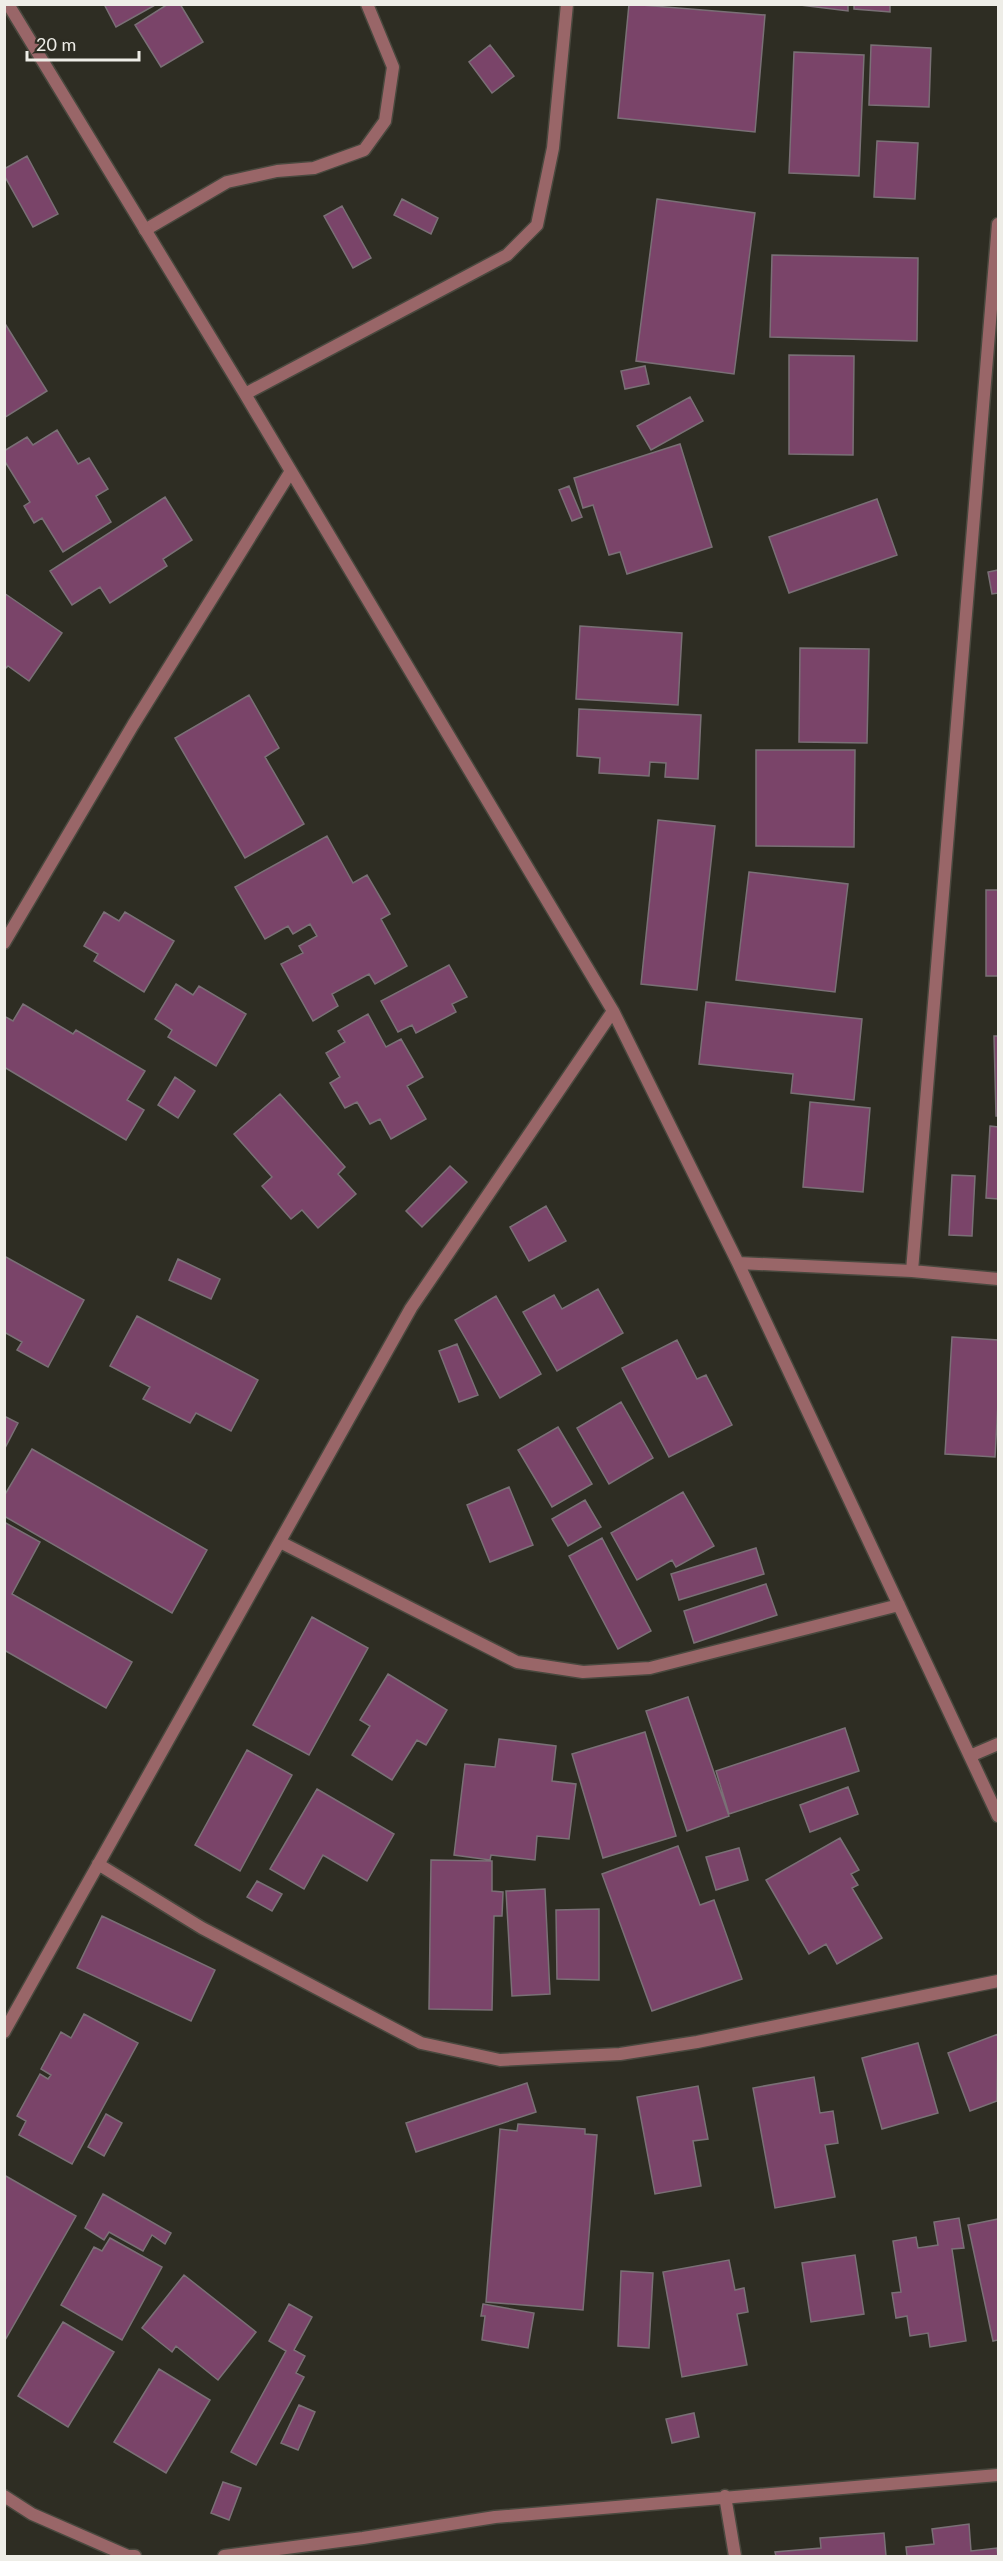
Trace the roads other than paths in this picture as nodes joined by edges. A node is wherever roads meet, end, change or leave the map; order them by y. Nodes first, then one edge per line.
1 (8, 4) edge
2 (367, 4) edge
3 (567, 4) edge
4 (999, 224) edge
5 (145, 230) junction
6 (245, 394) junction
7 (291, 471) junction
8 (4, 943) edge
9 (614, 1011) junction
10 (738, 1263) junction
11 (912, 1271) junction
12 (999, 1279) edge
13 (280, 1542) junction
14 (899, 1605) junction
15 (999, 1744) edge
16 (970, 1756) junction
17 (999, 1816) edge
18 (98, 1864) junction
19 (999, 1981) edge
20 (4, 2032) edge
21 (999, 2475) edge
22 (4, 2496) edge
23 (725, 2496) junction
24 (131, 2556) edge
25 (224, 2556) edge
26 (735, 2556) edge

1 - 5 street
2 - 5 street
3 - 6 street
4 - 11 street
5 - 6 street
6 - 7 street
7 - 8 street
7 - 9 street
9 - 10 street
9 - 13 street
10 - 11 street
10 - 14 street
11 - 12 street
13 - 14 street
13 - 18 street
14 - 16 street
15 - 16 street
16 - 17 street
18 - 19 street
18 - 20 street
21 - 23 street
22 - 24 street
23 - 25 street
23 - 26 street

